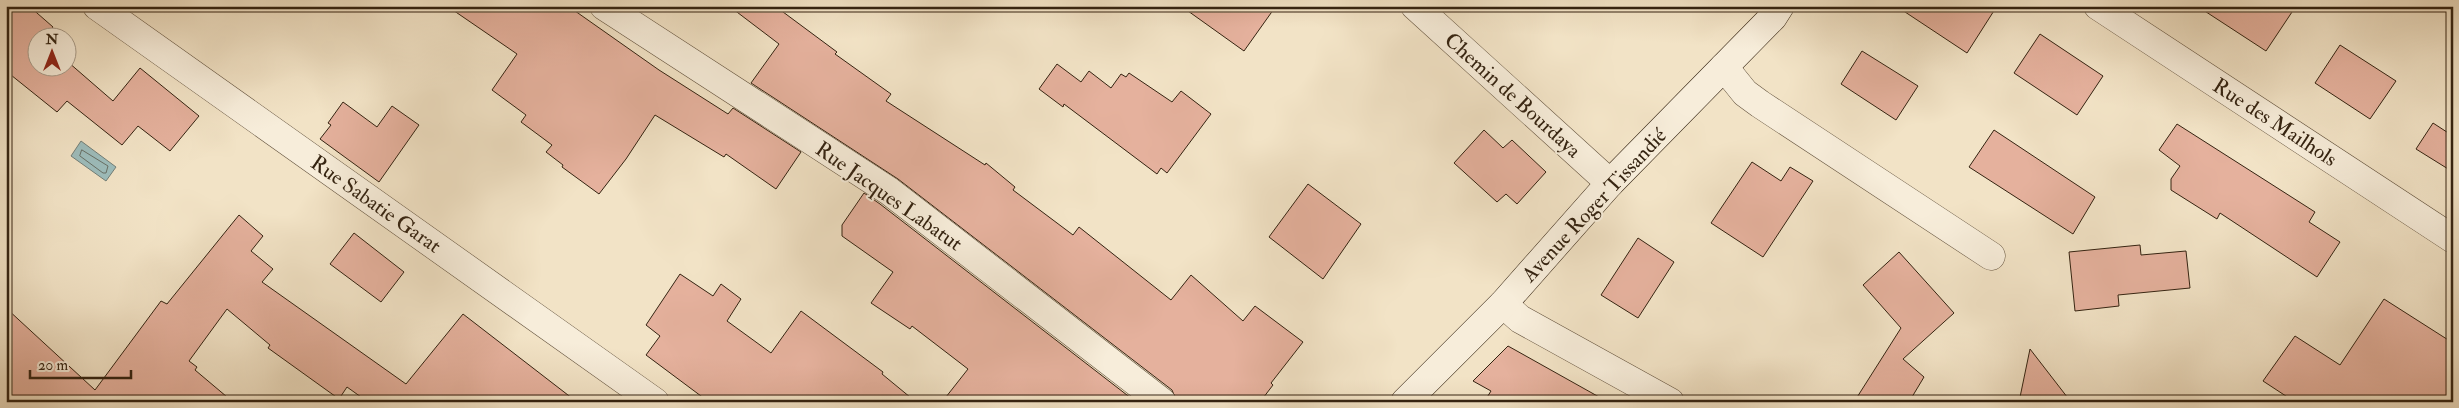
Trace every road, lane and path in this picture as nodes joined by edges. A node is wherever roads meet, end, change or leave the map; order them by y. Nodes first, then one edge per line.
1 (97, 6) edge
2 (604, 6) edge
3 (1415, 6) edge
4 (1780, 6) edge
5 (2098, 6) edge
6 (1724, 67) junction
7 (1610, 183) junction
8 (2453, 239) edge
9 (1991, 256) dead end
10 (1504, 304) junction
11 (655, 402) edge
12 (1162, 402) edge
13 (1405, 402) edge
14 (1670, 402) edge

1 - 11 street, Rue Sabatie Garat
2 - 12 street, Rue Jacques Labatut
3 - 7 street, Chemin de Bourdaya
4 - 6 street, Avenue Roger Tissandié
5 - 8 street, Rue des Mailhols
6 - 7 street, Avenue Roger Tissandié
6 - 9 street
7 - 10 street, Avenue Roger Tissandié
10 - 13 street, Avenue Roger Tissandié
10 - 14 street

